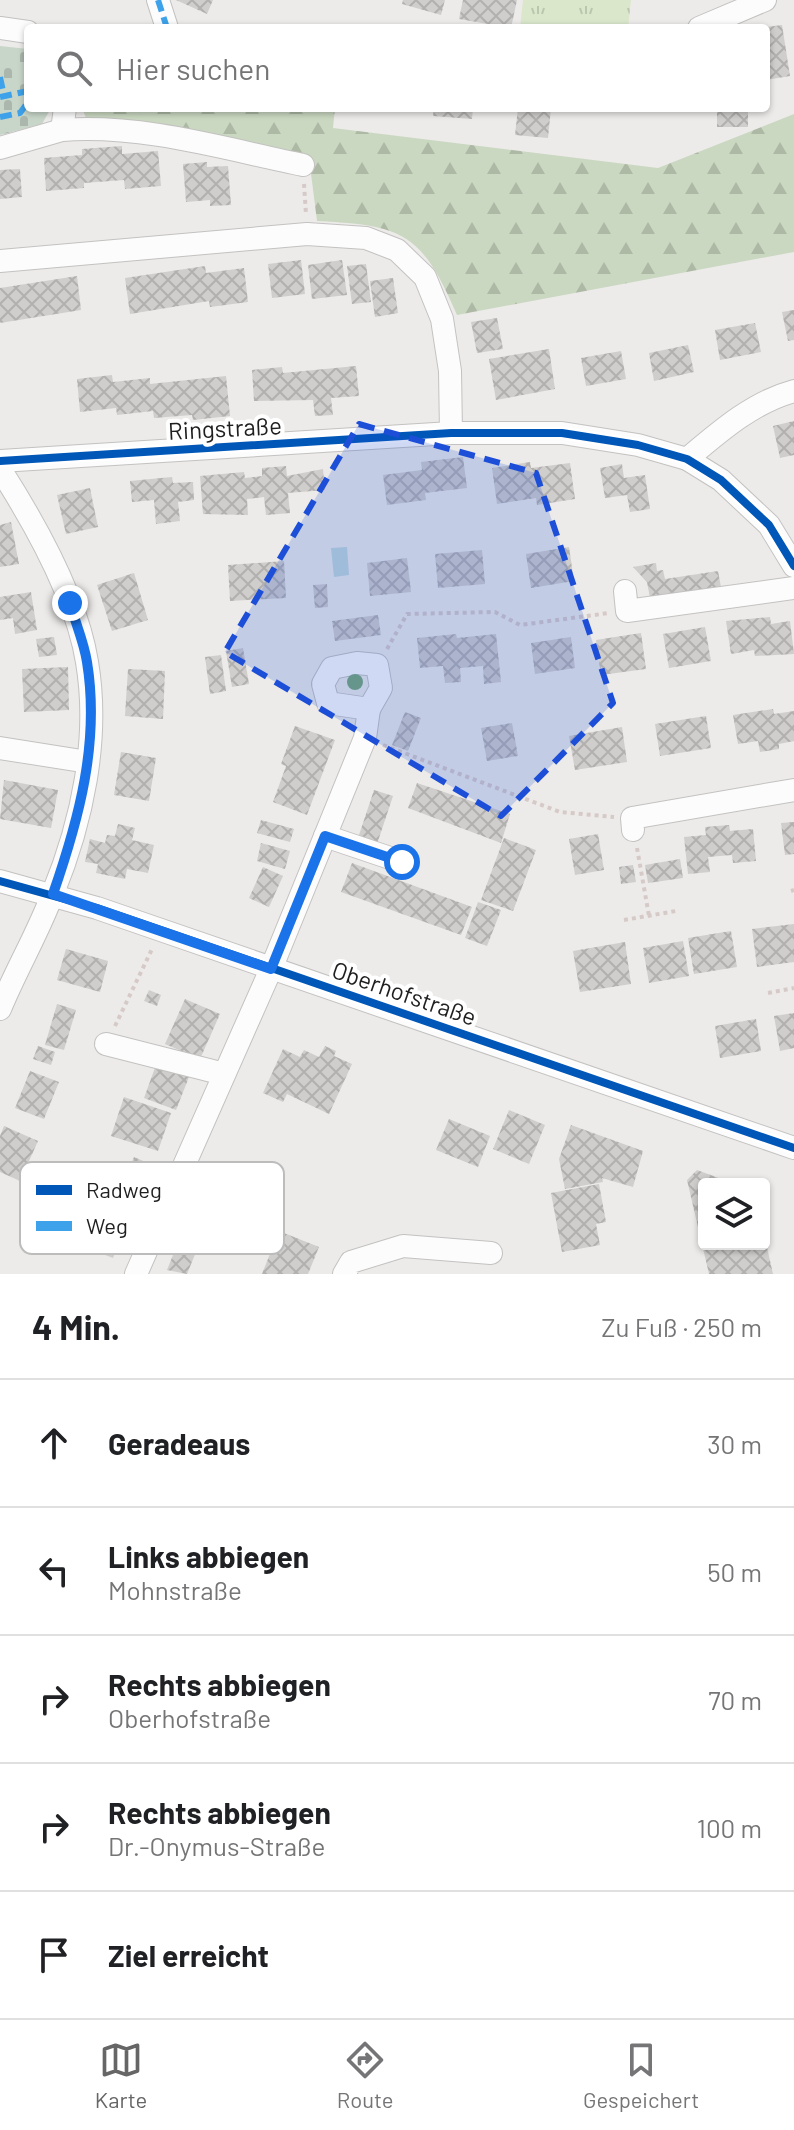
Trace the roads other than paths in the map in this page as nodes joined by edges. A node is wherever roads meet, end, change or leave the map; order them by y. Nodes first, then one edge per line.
1 (158, 0) edge
2 (765, 0) edge
3 (166, 24) edge
4 (708, 24) edge
5 (0, 28) edge
6 (24, 31) edge
7 (64, 119) edge
8 (0, 148) edge
9 (303, 165) road end
10 (0, 261) edge
11 (794, 391) edge
12 (451, 433) junction
13 (687, 459) junction
14 (0, 461) edge
15 (0, 469) edge
16 (8, 496) edge
17 (794, 566) edge
18 (794, 588) edge
19 (626, 601) road end
20 (369, 709) junction
21 (0, 748) edge
22 (88, 762) junction
23 (794, 790) edge
24 (633, 824) road end
25 (325, 836) junction
26 (402, 862) dead end
27 (0, 881) edge
28 (53, 894) junction
29 (271, 969) junction
30 (2, 1000) edge
31 (106, 1044) road end
32 (224, 1074) junction
33 (794, 1148) edge
34 (185, 1162) edge
35 (491, 1253) dead end
36 (145, 1254) edge
37 (136, 1274) edge
38 (344, 1274) edge

1 - 3 street
2 - 4 street
5 - 6 street
7 - 8 street
7 - 9 street
10 - 12 street
11 - 13 street
12 - 13 street, Ringstraße
12 - 14 street, Ringstraße
13 - 17 street, Ringstraße
15 - 16 street
16 - 22 street
18 - 19 street
20 - 20 street
20 - 25 street
21 - 22 street
22 - 28 street
23 - 24 street
25 - 26 street
25 - 29 street
27 - 28 street, Oberhofstraße
28 - 29 street, Oberhofstraße
28 - 30 street
29 - 32 street
29 - 33 street, Oberhofstraße
31 - 32 street
32 - 34 street
35 - 38 street
36 - 37 street

